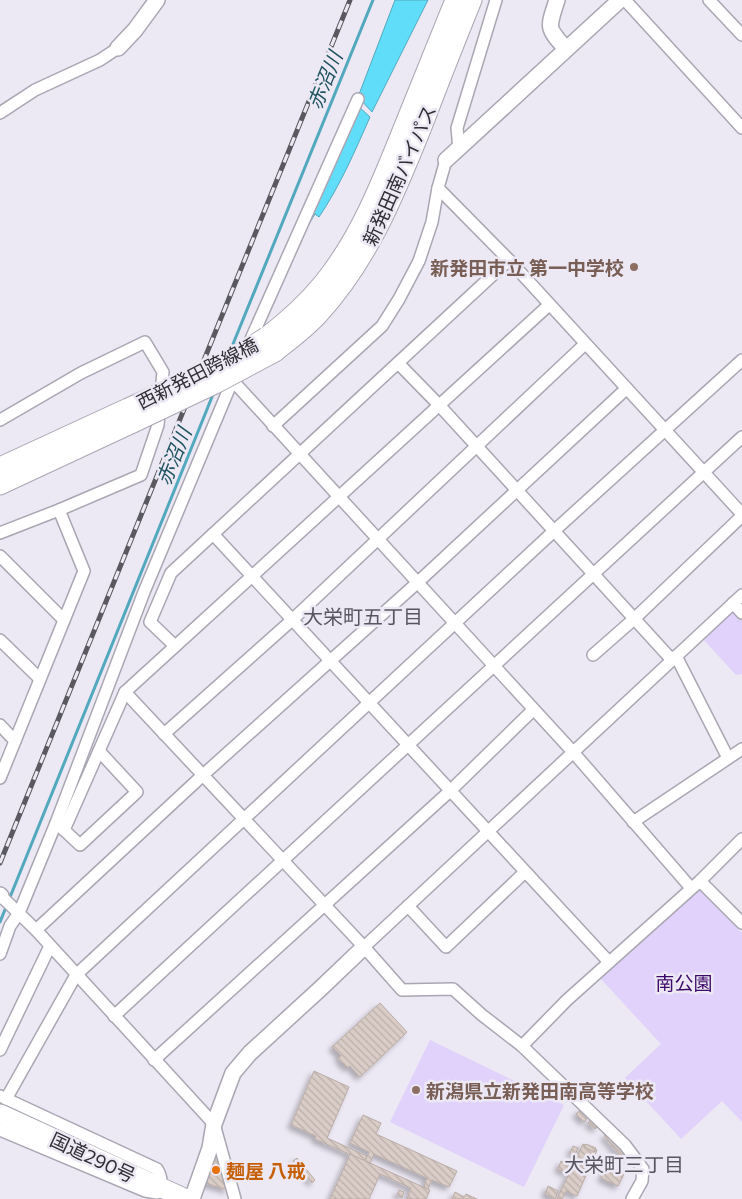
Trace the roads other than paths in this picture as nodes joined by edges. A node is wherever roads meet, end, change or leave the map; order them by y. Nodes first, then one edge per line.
1 (157, 0) edge
2 (455, 0) edge
3 (472, 0) edge
4 (496, 0) edge
5 (557, 0) edge
6 (620, 0) edge
7 (625, 0) edge
8 (709, 0) edge
9 (742, 35) edge
10 (118, 48) joint
11 (566, 49) junction
12 (358, 99) dead end
13 (0, 113) edge
14 (742, 127) edge
15 (459, 148) junction
16 (446, 160) joint
17 (438, 188) junction
18 (510, 260) junction
19 (550, 305) junction
20 (586, 344) junction
21 (271, 345) junction
22 (742, 360) edge
23 (398, 363) junction
24 (233, 381) junction
25 (626, 389) junction
26 (439, 405) junction
27 (131, 416) junction
28 (0, 420) edge
29 (273, 426) junction
30 (665, 431) junction
31 (742, 437) edge
32 (477, 446) junction
33 (299, 454) junction
34 (0, 467) edge
35 (703, 472) junction
36 (0, 485) edge
37 (516, 490) junction
38 (338, 496) junction
39 (59, 510) junction
40 (742, 515) edge
41 (554, 532) junction
42 (0, 533) edge
43 (213, 534) junction
44 (377, 539) junction
45 (0, 556) edge
46 (593, 574) junction
47 (251, 576) junction
48 (417, 583) junction
49 (742, 595) edge
50 (733, 603) junction
51 (742, 613) edge
52 (634, 619) junction
53 (64, 620) junction
54 (292, 620) junction
55 (454, 624) junction
56 (0, 640) edge
57 (175, 646) junction
58 (593, 655) dead end
59 (674, 658) junction
60 (330, 661) junction
61 (493, 666) junction
62 (40, 679) junction
63 (125, 692) junction
64 (370, 704) junction
65 (533, 710) junction
66 (0, 725) edge
67 (164, 734) junction
68 (15, 741) junction
69 (408, 745) junction
70 (742, 749) edge
71 (98, 751) junction
72 (573, 752) junction
73 (728, 758) junction
74 (203, 775) junction
75 (0, 778) edge
76 (450, 790) junction
77 (245, 820) junction
78 (633, 822) junction
79 (60, 827) junction
80 (487, 832) junction
81 (742, 839) edge
82 (283, 860) junction
83 (525, 872) junction
84 (695, 884) junction
85 (1, 895) edge
86 (324, 904) junction
87 (408, 906) junction
88 (19, 913) junction
89 (742, 923) edge
90 (36, 930) junction
91 (50, 946) junction
92 (364, 946) junction
93 (0, 954) edge
94 (609, 962) junction
95 (76, 975) junction
96 (114, 1016) junction
97 (522, 1046) junction
98 (0, 1050) edge
99 (154, 1060) junction
100 (2, 1103) edge
101 (214, 1124) junction
102 (0, 1130) edge
103 (161, 1187) junction
104 (186, 1199) edge
105 (192, 1199) edge
106 (235, 1199) edge
107 (632, 1199) edge

1 - 10 street
2 - 21 highway, 新発田南バイパス
3 - 21 highway, 新発田南バイパス
4 - 15 street
5 - 11 street
6 - 11 street
7 - 14 street
8 - 9 street
10 - 13 street
11 - 15 street
12 - 24 street
15 - 16 street
16 - 17 street
17 - 18 street
17 - 29 street
18 - 19 street
18 - 23 street
19 - 20 street
19 - 26 street
20 - 25 street
20 - 32 street
21 - 27 highway, 西新発田跨線橋, bridge
22 - 30 street
23 - 26 street
23 - 33 street
24 - 29 street
24 - 79 street
25 - 30 street
25 - 37 street
26 - 32 street
26 - 38 street
27 - 34 highway
27 - 36 highway
28 - 39 street
29 - 33 street
30 - 35 street
30 - 41 street
31 - 35 street
32 - 37 street
32 - 44 street
33 - 38 street
33 - 43 street
35 - 40 street
35 - 46 street
37 - 41 street
37 - 48 street
38 - 44 street
38 - 47 street
39 - 42 street
39 - 53 street
40 - 52 street
41 - 46 street
41 - 55 street
43 - 47 street
43 - 57 street
44 - 48 street
44 - 54 street
45 - 53 street
46 - 52 street
46 - 61 street
47 - 54 street
47 - 57 street
48 - 55 street
48 - 60 street
49 - 50 street
50 - 51 street
50 - 59 street
52 - 58 street
52 - 59 street
53 - 62 street
54 - 60 street
54 - 67 street
55 - 61 street
55 - 64 street
56 - 62 street
57 - 63 street
59 - 72 street
59 - 73 street
60 - 64 street
60 - 74 street
61 - 65 street
61 - 69 street
62 - 68 street
63 - 67 street
63 - 71 street
64 - 69 street
64 - 77 street
65 - 72 street
65 - 76 street
66 - 68 street
67 - 74 street
68 - 75 street
69 - 76 street
69 - 82 street
70 - 73 street
71 - 79 street
71 - 79 street
72 - 78 street
72 - 80 street
73 - 78 street
74 - 77 street
74 - 90 street
76 - 80 street
76 - 86 street
77 - 82 street
77 - 95 street
78 - 84 street
79 - 88 street
80 - 83 street
80 - 87 street
81 - 84 street
82 - 86 street
82 - 96 street
83 - 87 street
83 - 94 street
84 - 89 street
84 - 94 street
85 - 88 street
86 - 92 street
86 - 99 street
87 - 92 street
88 - 90 street
88 - 93 street
90 - 91 street
91 - 95 street
91 - 98 street
92 - 97 street
92 - 101 street
94 - 97 street
95 - 96 street
95 - 100 street
96 - 99 street
97 - 107 street
99 - 101 street
100 - 103 highway, 国道290号
100 - 103 street
101 - 105 street
101 - 106 street
102 - 103 street
103 - 104 highway, 国道290号

